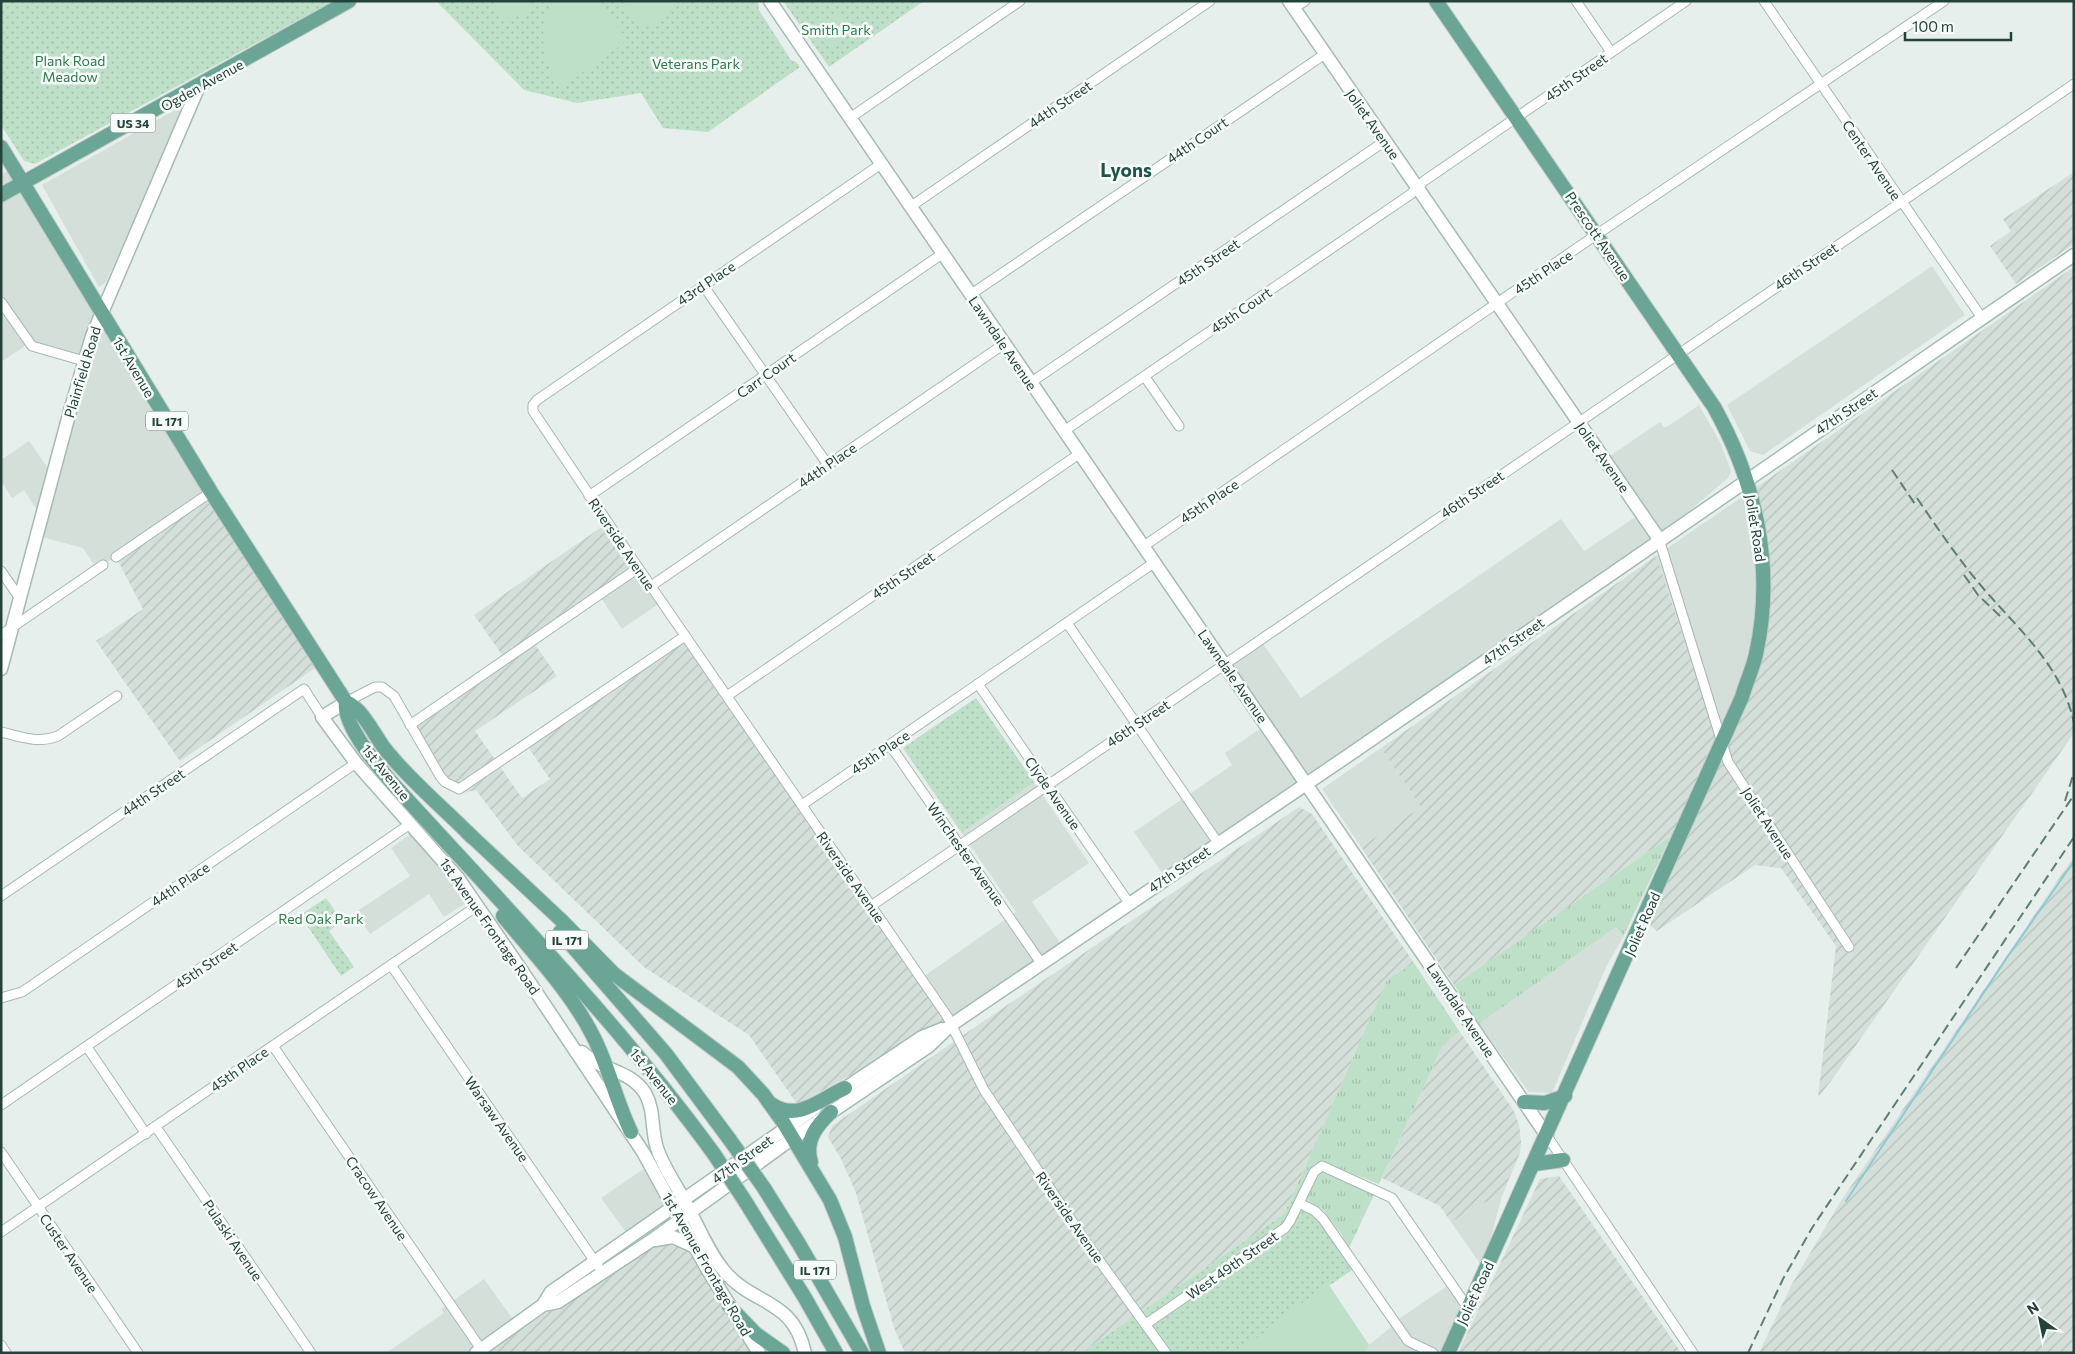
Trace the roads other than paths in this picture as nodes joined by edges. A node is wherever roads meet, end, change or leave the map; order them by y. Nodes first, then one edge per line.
1 (349, 1) edge
2 (770, 1) edge
3 (1020, 1) edge
4 (1210, 1) edge
5 (1436, 1) edge
6 (1576, 1) edge
7 (1686, 1) edge
8 (1764, 1) edge
9 (1944, 1) edge
10 (1296, 4) edge
11 (1611, 52) junction
12 (1325, 54) junction
13 (2074, 84) edge
14 (1822, 85) junction
15 (199, 86) junction
16 (850, 118) junction
17 (1517, 118) junction
18 (1385, 141) junction
19 (1, 147) edge
20 (881, 164) junction
21 (22, 184) junction
22 (1418, 188) junction
23 (1, 195) edge
24 (1900, 202) junction
25 (910, 208) junction
26 (1596, 235) junction
27 (942, 254) junction
28 (2074, 255) edge
29 (703, 285) junction
30 (970, 295) junction
31 (1, 302) edge
32 (1498, 303) junction
33 (101, 312) junction
34 (1982, 318) junction
35 (1004, 344) junction
36 (1678, 353) junction
37 (84, 361) junction
38 (766, 375) junction
39 (1145, 376) junction
40 (1030, 383) junction
41 (533, 405) joint
42 (1578, 421) junction
43 (1179, 426) dead end
44 (1064, 431) junction
45 (1079, 454) junction
46 (828, 465) junction
47 (1747, 478) junction
48 (211, 492) junction
49 (589, 496) junction
50 (1660, 539) junction
51 (1144, 546) junction
52 (116, 557) dead end
53 (1155, 562) junction
54 (103, 566) dead end
55 (638, 568) junction
56 (1, 571) edge
57 (651, 586) junction
58 (20, 597) junction
59 (1067, 623) junction
60 (6, 632) edge
61 (685, 636) junction
62 (1224, 663) junction
63 (1, 669) edge
64 (978, 684) junction
65 (117, 696) dead end
66 (727, 696) junction
67 (346, 702) junction
68 (322, 717) junction
69 (410, 725) junction
70 (1136, 725) junction
71 (1, 732) edge
72 (1722, 744) junction
73 (890, 745) junction
74 (356, 763) junction
75 (1307, 783) junction
76 (1048, 785) junction
77 (802, 805) junction
78 (410, 824) junction
79 (436, 831) junction
80 (467, 832) junction
81 (1218, 843) junction
82 (960, 846) junction
83 (1, 896) edge
84 (1129, 903) junction
85 (477, 906) junction
86 (872, 906) junction
87 (1850, 947) dead end
88 (1041, 963) junction
89 (391, 966) junction
90 (1, 998) edge
91 (558, 1024) junction
92 (951, 1025) junction
93 (273, 1046) junction
94 (87, 1047) junction
95 (607, 1068) junction
96 (845, 1088) junction
97 (1565, 1096) junction
98 (1524, 1102) junction
99 (771, 1103) junction
100 (1, 1105) edge
101 (831, 1112) junction
102 (156, 1127) junction
103 (631, 1132) junction
104 (790, 1132) junction
105 (146, 1134) junction
106 (1547, 1136) junction
107 (1, 1152) edge
108 (1563, 1160) junction
109 (1534, 1164) junction
110 (812, 1168) junction
111 (684, 1200) junction
112 (1300, 1203) junction
113 (38, 1207) junction
114 (673, 1207) junction
115 (686, 1216) junction
116 (1, 1232) edge
117 (652, 1240) junction
118 (696, 1247) junction
119 (595, 1261) junction
120 (602, 1273) junction
121 (543, 1305) junction
122 (729, 1306) junction
123 (1468, 1308) junction
124 (1146, 1324) junction
125 (1, 1345) edge
126 (479, 1351) edge
127 (6, 1353) edge
128 (138, 1353) edge
129 (311, 1353) edge
130 (758, 1353) edge
131 (783, 1353) edge
132 (804, 1353) edge
133 (836, 1353) edge
134 (862, 1353) edge
135 (879, 1353) edge
136 (1166, 1353) edge
137 (1433, 1353) edge
138 (1448, 1353) edge
139 (1693, 1353) edge

1 - 15 main road, Ogden Avenue / US 34
2 - 16 street, Lawndale Avenue
3 - 16 street
4 - 25 street, 44th Street
5 - 17 main road, Prescott Avenue
6 - 11 street
7 - 11 street, 45th Street
8 - 14 street, Center Avenue
9 - 14 street, 45th Place
10 - 12 street, Joliet Avenue
11 - 17 street, 45th Street
12 - 18 street, Joliet Avenue
12 - 30 street, 44th Court
13 - 24 street, 46th Street
14 - 24 street, Center Avenue
14 - 26 street, 45th Place
15 - 21 main road, Ogden Avenue / US 34
15 - 33 street, Plainfield Road
16 - 20 street, Lawndale Avenue
17 - 22 street, 45th Street
17 - 26 main road, Prescott Avenue
18 - 22 street, Joliet Avenue
18 - 40 street, 45th Street
19 - 21 main road, 1st Avenue / IL 171
20 - 25 street, Lawndale Avenue
20 - 29 street, 43rd Place
21 - 23 main road, Ogden Avenue / US 34
21 - 33 main road, 1st Avenue / IL 171
22 - 32 street, Joliet Avenue
22 - 39 street, 45th Court
24 - 34 street, Center Avenue
24 - 36 street, 46th Street
25 - 27 street, Lawndale Avenue
26 - 32 street, 45th Place
26 - 36 main road, Prescott Avenue
27 - 30 street, Lawndale Avenue
27 - 38 street, Carr Court
28 - 34 street, 47th Street
29 - 38 street
29 - 41 street, 43rd Place
30 - 35 street, Lawndale Avenue
31 - 37 street
32 - 42 street, Joliet Avenue
32 - 51 street, 45th Place
33 - 37 street, Plainfield Road
33 - 48 main road, 1st Avenue / IL 171
34 - 47 street, 47th Street
35 - 40 street, Lawndale Avenue
35 - 46 street, 44th Place
36 - 42 street, 46th Street
36 - 47 main road, Prescott Avenue
37 - 58 street, Plainfield Road
38 - 46 street
38 - 49 street, Carr Court
39 - 43 street
39 - 44 street, 45th Court
40 - 44 street, Lawndale Avenue
41 - 49 street, Riverside Avenue
42 - 50 street, Joliet Avenue
42 - 62 street, 46th Street
44 - 45 street, Lawndale Avenue
45 - 51 street, Lawndale Avenue
45 - 66 street, 45th Street
46 - 57 street, 44th Place
47 - 50 street, 47th Street
47 - 72 main road, Joliet Road
48 - 52 street
48 - 67 main road, 1st Avenue / IL 171
49 - 55 street, Riverside Avenue
50 - 72 street, Joliet Avenue
50 - 75 street, 47th Street
51 - 53 street, Lawndale Avenue
53 - 59 street, 45th Place
53 - 62 street, Lawndale Avenue
54 - 60 street
55 - 57 street, Riverside Avenue
55 - 69 street
56 - 58 street
57 - 61 street, Riverside Avenue
58 - 60 street, Plainfield Road
59 - 64 street, 45th Place
59 - 70 street
60 - 63 street, Plainfield Road
61 - 66 street, Riverside Avenue
61 - 69 street
62 - 70 street, 46th Street
62 - 75 street, Lawndale Avenue
64 - 73 street, 45th Place
64 - 76 street, Clyde Avenue
65 - 71 street
66 - 77 street, Riverside Avenue
67 - 68 street
67 - 69 street
67 - 79 main road, 1st Avenue / IL 171
67 - 80 main road, 1st Avenue / IL 171
68 - 74 street, 1st Avenue Frontage Road
68 - 83 street, 44th Street
70 - 76 street, 46th Street
70 - 81 street
72 - 87 street, Joliet Avenue
72 - 97 main road, Joliet Road
73 - 77 street, 45th Place
73 - 82 street, Winchester Avenue
74 - 78 street, 1st Avenue Frontage Road
74 - 90 street, 44th Place
75 - 81 street, 47th Street
75 - 98 street, Lawndale Avenue
76 - 82 street, 46th Street
76 - 84 street, Clyde Avenue
77 - 86 street, Riverside Avenue
78 - 85 street, 1st Avenue Frontage Road
78 - 94 street, 45th Street
79 - 95 main road
79 - 133 main road, 1st Avenue / IL 171, bridge
80 - 99 main road
80 - 134 main road, 1st Avenue / IL 171, bridge
81 - 84 street, 47th Street
82 - 86 street, 46th Street
82 - 88 street, Winchester Avenue
84 - 88 street, 47th Street
85 - 89 street, 45th Place
85 - 91 street, 1st Avenue Frontage Road
86 - 92 street, Riverside Avenue
88 - 92 street, 47th Street
89 - 93 street, 45th Place
89 - 119 street, Warsaw Avenue
91 - 95 street, 1st Avenue Frontage Road
91 - 103 street, 1st Avenue Frontage Road
92 - 96 street, 47th Street
92 - 101 street, 47th Street
92 - 124 street, Riverside Avenue
93 - 102 street, 45th Place
93 - 126 street, Cracow Avenue
94 - 100 street, 45th Street
94 - 105 street
95 - 103 main road
95 - 111 street, 1st Avenue Frontage Road
96 - 99 main road
96 - 104 street, 47th Street
97 - 98 main road
97 - 106 main road, Joliet Road
98 - 106 street, Lawndale Avenue
99 - 104 main road
101 - 104 street, 47th Street
101 - 110 main road
102 - 105 street, 45th Place
102 - 129 street, Pulaski Avenue
103 - 114 street, 1st Avenue Frontage Road
104 - 110 main road
104 - 111 street, 47th Street
104 - 115 street, 47th Street
105 - 113 street, 45th Place
106 - 108 street, Lawndale Avenue
106 - 109 main road, Joliet Road
107 - 113 street, Custer Avenue
108 - 109 main road
108 - 139 street, Lawndale Avenue
109 - 123 main road, Joliet Road
110 - 135 main road
111 - 114 street, 47th Street
111 - 115 street, 1st Avenue Frontage Road
112 - 123 street, West 49th Street
112 - 124 street, West 49th Street
112 - 137 street
113 - 116 street, 45th Place
113 - 128 street, Custer Avenue
114 - 115 street, 1st Avenue Frontage Road
114 - 119 street, 47th Street
115 - 117 street, 47th Street
115 - 118 street, 1st Avenue Frontage Road
115 - 132 street, 1st Avenue Frontage Road
117 - 118 street
117 - 120 street, 47th Street
118 - 122 street, 1st Avenue Frontage Road
119 - 120 street, Warsaw Avenue
119 - 121 street, 47th Street
120 - 121 street, 47th Street
121 - 126 street, 47th Street
122 - 130 street, 1st Avenue Frontage Road
122 - 131 main road
123 - 138 main road, Joliet Road
124 - 136 street, Riverside Avenue
125 - 127 street

